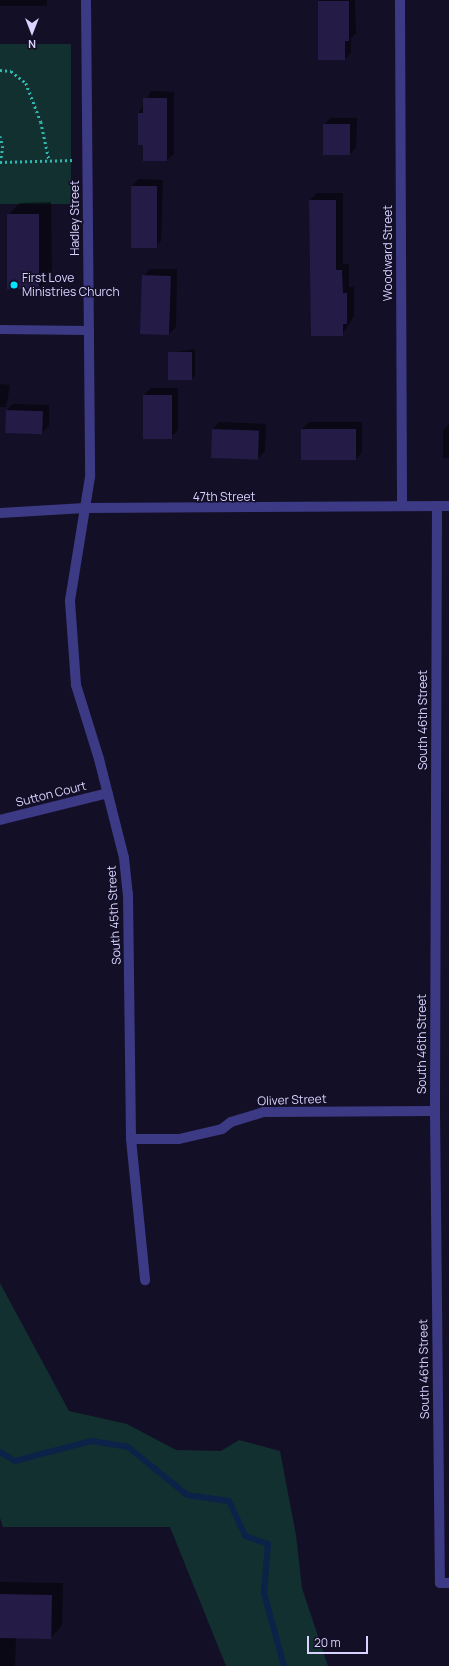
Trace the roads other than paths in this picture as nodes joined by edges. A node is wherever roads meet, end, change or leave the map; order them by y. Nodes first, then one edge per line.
1 (86, 0) edge
2 (400, 0) edge
3 (0, 329) edge
4 (89, 330) junction
5 (402, 506) junction
6 (437, 506) junction
7 (449, 506) edge
8 (85, 508) junction
9 (0, 513) edge
10 (108, 793) junction
11 (0, 820) edge
12 (435, 1111) junction
13 (131, 1139) junction
14 (145, 1280) dead end
15 (444, 1583) edge

1 - 4 street, Hadley Street
2 - 5 street, Woodward Street
3 - 4 lane
4 - 8 street, Hadley Street
5 - 6 street, 47th Street
5 - 8 street, 47th Street
6 - 7 street, 47th Street
6 - 12 street, South 46th Street
8 - 9 street, 47th Street
8 - 10 street, South 45th Street
10 - 11 street, Sutton Court
10 - 13 street, South 45th Street
12 - 13 street, Oliver Street
12 - 15 street, South 46th Street
13 - 14 street, South 45th Street

